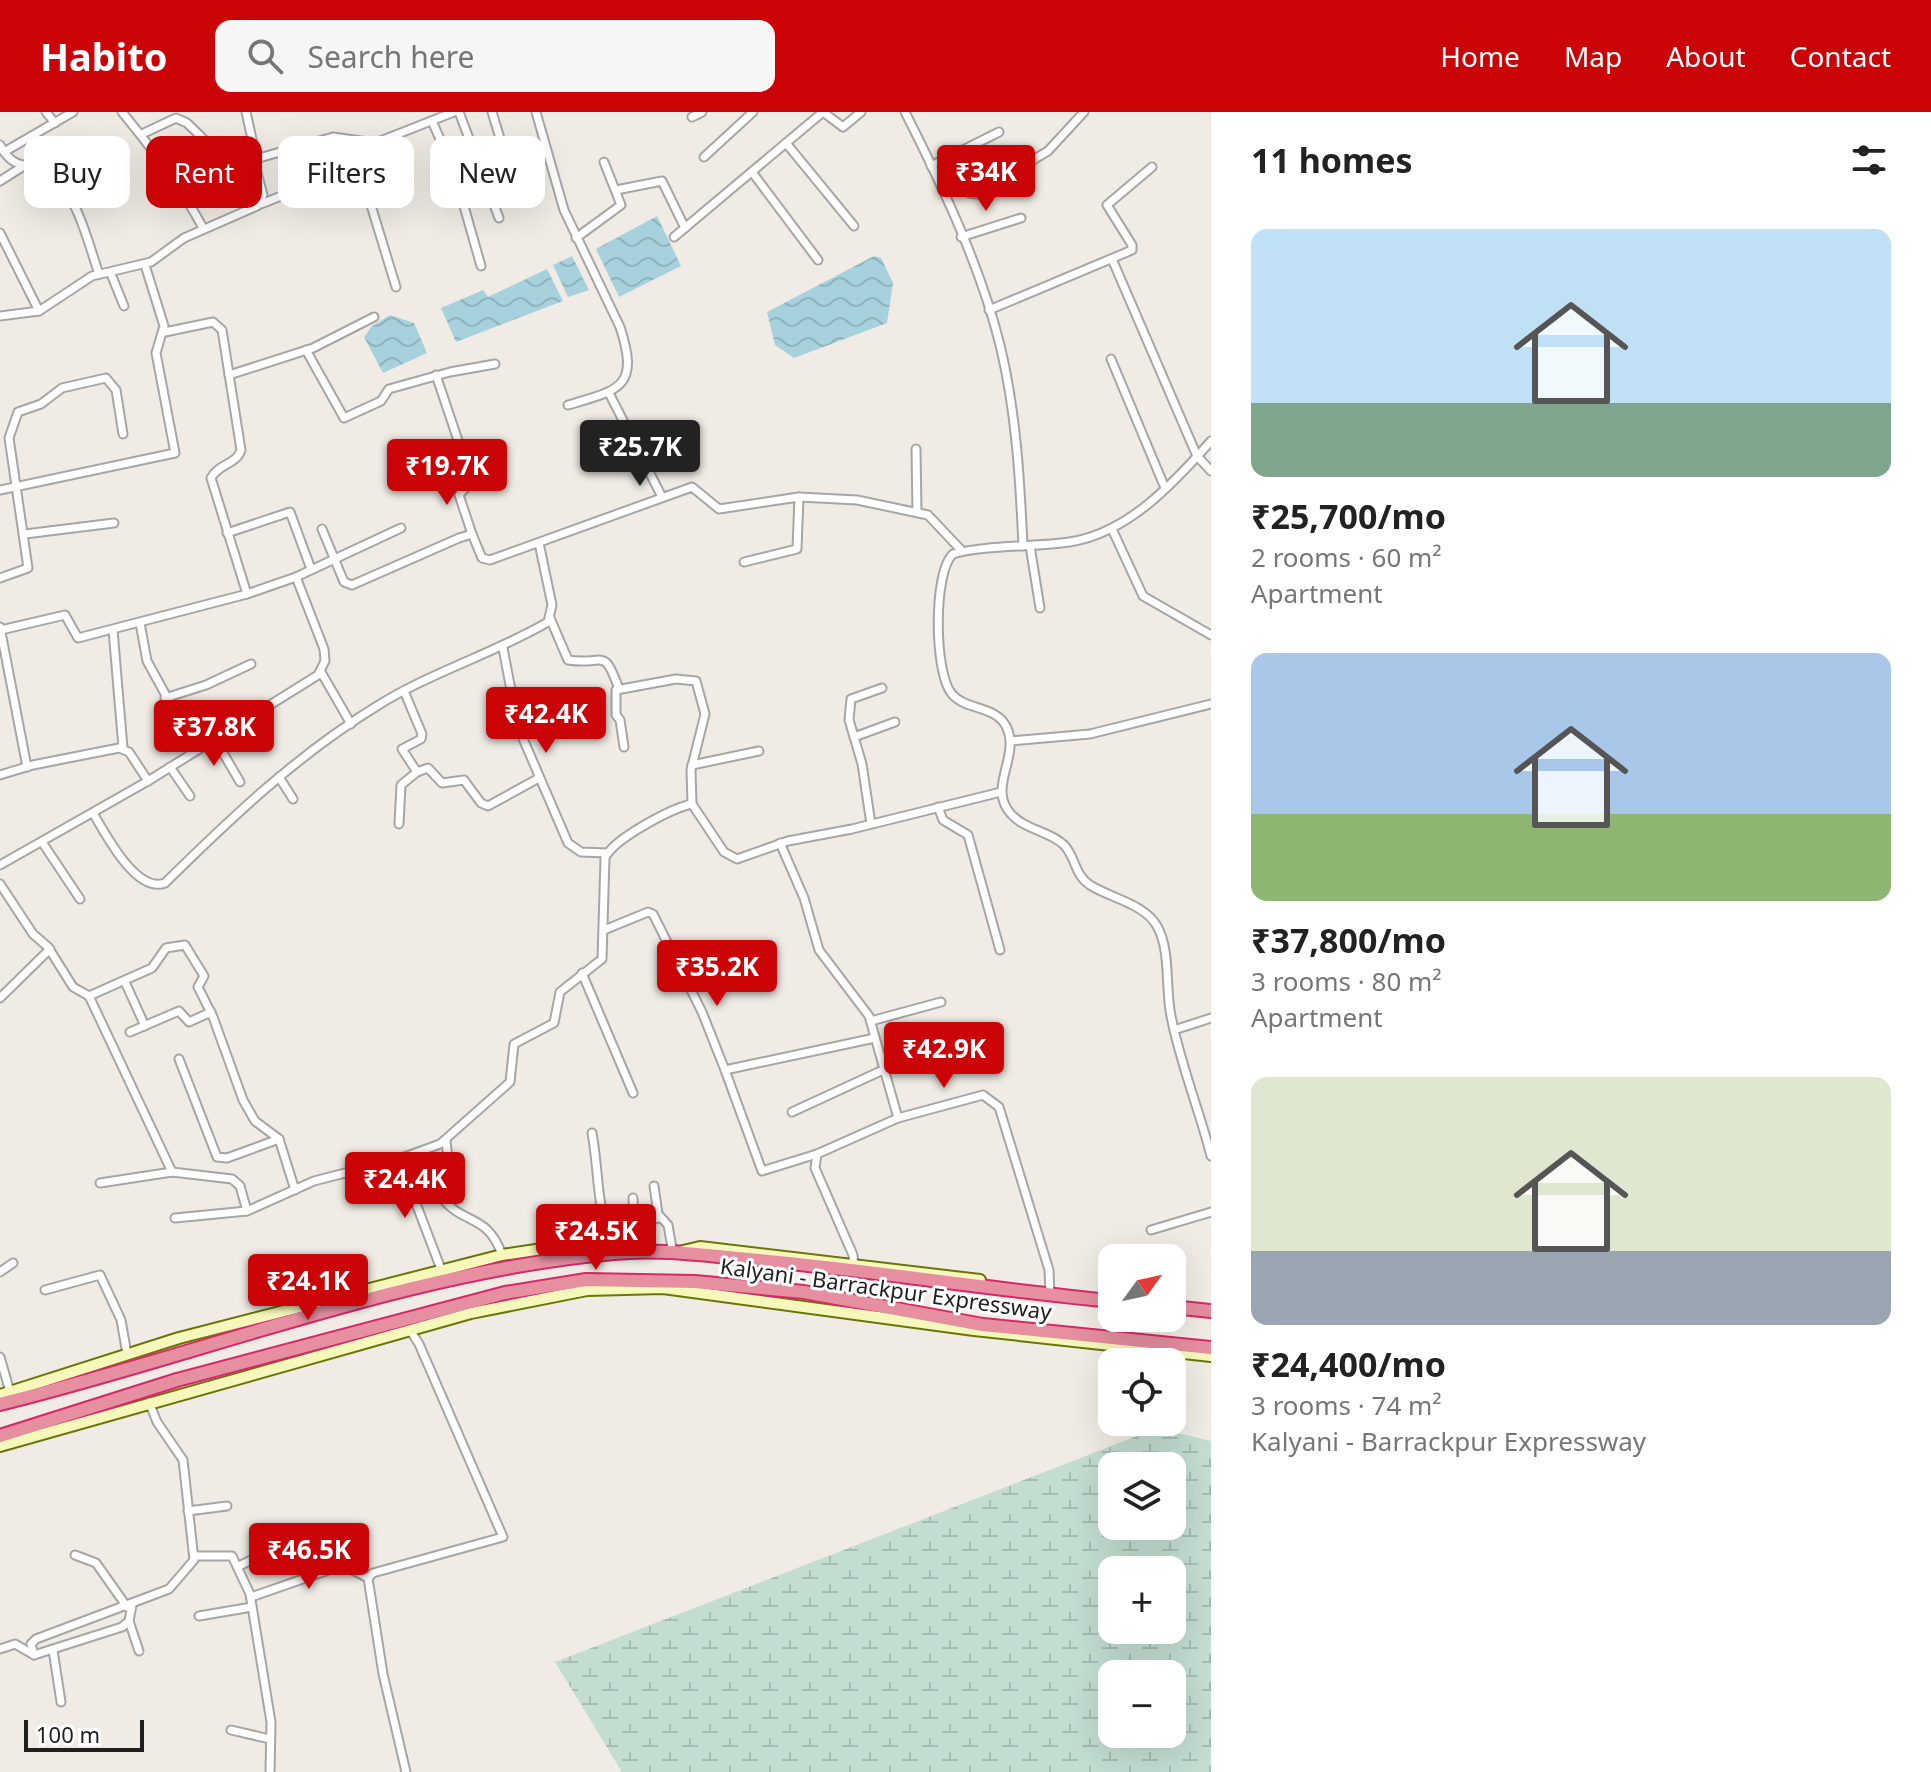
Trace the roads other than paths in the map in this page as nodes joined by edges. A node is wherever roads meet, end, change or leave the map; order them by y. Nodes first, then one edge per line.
1 (46, 112) edge
2 (73, 112) edge
3 (122, 112) edge
4 (246, 112) edge
5 (424, 112) edge
6 (457, 112) edge
7 (492, 112) edge
8 (536, 112) edge
9 (702, 112) edge
10 (753, 112) edge
11 (823, 112) edge
12 (861, 112) edge
13 (905, 112) edge
14 (1084, 112) edge
15 (692, 117) dead end
16 (431, 122) junction
17 (55, 123) junction
18 (999, 132) dead end
19 (142, 134) junction
20 (200, 136) edge
21 (251, 136) edge
22 (397, 136) edge
23 (499, 136) edge
24 (786, 143) junction
25 (2, 148) edge
26 (704, 157) dead end
27 (950, 157) junction
28 (604, 162) dead end
29 (931, 166) junction
30 (22, 167) junction
31 (1152, 167) dead end
32 (752, 172) junction
33 (0, 181) edge
34 (616, 190) junction
35 (251, 208) edge
36 (371, 208) edge
37 (499, 218) dead end
38 (1021, 218) dead end
39 (854, 226) dead end
40 (203, 228) junction
41 (685, 228) junction
42 (0, 233) edge
43 (674, 237) dead end
44 (961, 237) junction
45 (576, 238) junction
46 (1112, 259) junction
47 (818, 260) dead end
48 (145, 265) junction
49 (481, 266) dead end
50 (99, 274) junction
51 (111, 274) junction
52 (396, 287) dead end
53 (124, 306) dead end
54 (989, 310) junction
55 (39, 311) junction
56 (0, 316) edge
57 (374, 317) dead end
58 (165, 332) junction
59 (306, 350) junction
60 (1111, 359) dead end
61 (495, 364) dead end
62 (229, 375) junction
63 (436, 375) junction
64 (609, 393) junction
65 (568, 405) dead end
66 (123, 434) dead end
67 (1211, 441) edge
68 (916, 449) dead end
69 (1197, 456) junction
70 (1211, 471) edge
71 (16, 487) junction
72 (1165, 488) junction
73 (0, 490) edge
74 (662, 497) junction
75 (799, 497) junction
76 (917, 512) junction
77 (114, 523) dead end
78 (401, 528) dead end
79 (322, 529) dead end
80 (1112, 529) junction
81 (227, 533) junction
82 (25, 534) junction
83 (472, 534) junction
84 (539, 543) junction
85 (1027, 546) junction
86 (962, 551) junction
87 (333, 557) junction
88 (744, 562) dead end
89 (311, 569) junction
90 (296, 577) junction
91 (0, 578) edge
92 (247, 594) junction
93 (1040, 608) dead end
94 (550, 618) junction
95 (140, 623) junction
96 (0, 628) edge
97 (113, 630) junction
98 (1211, 635) edge
99 (503, 648) junction
100 (251, 664) dead end
101 (321, 672) junction
102 (9, 675) junction
103 (0, 678) edge
104 (882, 688) dead end
105 (619, 689) junction
106 (404, 691) junction
107 (165, 698) junction
108 (1211, 704) edge
109 (895, 722) dead end
110 (351, 724) junction
111 (854, 737) junction
112 (215, 739) junction
113 (1011, 741) junction
114 (624, 747) dead end
115 (123, 748) junction
116 (196, 750) junction
117 (759, 751) dead end
118 (692, 765) junction
119 (27, 767) junction
120 (170, 767) junction
121 (417, 772) junction
122 (0, 775) edge
123 (279, 777) junction
124 (539, 778) junction
125 (148, 781) junction
126 (240, 782) dead end
127 (1001, 792) junction
128 (190, 796) dead end
129 (293, 799) dead end
130 (692, 804) junction
131 (938, 807) junction
132 (93, 813) junction
133 (399, 824) dead end
134 (871, 824) junction
135 (42, 842) junction
136 (780, 843) junction
137 (607, 853) junction
138 (0, 865) edge
139 (0, 884) edge
140 (80, 899) dead end
141 (604, 930) junction
142 (50, 949) junction
143 (1000, 950) dead end
144 (582, 973) junction
145 (125, 982) junction
146 (89, 996) junction
147 (0, 998) edge
148 (941, 1002) dead end
149 (211, 1012) junction
150 (1211, 1018) edge
151 (871, 1021) junction
152 (145, 1026) junction
153 (1174, 1030) junction
154 (130, 1032) dead end
155 (875, 1038) junction
156 (179, 1059) dead end
157 (725, 1070) junction
158 (883, 1070) junction
159 (633, 1093) dead end
160 (792, 1112) dead end
161 (898, 1118) junction
162 (592, 1133) dead end
163 (279, 1139) junction
164 (446, 1141) junction
165 (817, 1154) junction
166 (1211, 1156) edge
167 (399, 1159) junction
168 (172, 1172) junction
169 (100, 1183) dead end
170 (654, 1186) dead end
171 (295, 1190) junction
172 (633, 1198) dead end
173 (247, 1211) junction
174 (1211, 1212) edge
175 (175, 1218) dead end
176 (660, 1218) junction
177 (635, 1221) junction
178 (1151, 1230) dead end
179 (596, 1241) junction
180 (621, 1252) junction
181 (635, 1252) junction
182 (673, 1254) junction
183 (502, 1255) junction
184 (13, 1263) dead end
185 (855, 1266) junction
186 (441, 1269) junction
187 (0, 1272) edge
188 (45, 1290) dead end
189 (1050, 1292) junction
190 (1098, 1297) edge
191 (1186, 1305) edge
192 (1211, 1308) edge
193 (410, 1330) junction
194 (1058, 1337) junction
195 (1211, 1348) edge
196 (127, 1354) junction
197 (1211, 1356) edge
198 (0, 1357) edge
199 (5, 1394) edge
200 (149, 1402) junction
201 (0, 1404) edge
202 (0, 1436) edge
203 (0, 1446) edge
204 (227, 1506) dead end
205 (188, 1511) junction
206 (298, 1537) dead end
207 (75, 1555) dead end
208 (196, 1556) junction
209 (239, 1566) junction
210 (368, 1578) junction
211 (251, 1597) junction
212 (130, 1606) junction
213 (252, 1607) junction
214 (199, 1616) dead end
215 (129, 1621) junction
216 (0, 1649) edge
217 (53, 1650) junction
218 (139, 1651) dead end
219 (34, 1655) junction
220 (61, 1702) dead end
221 (231, 1730) dead end
222 (270, 1739) junction
223 (270, 1772) edge
224 (406, 1772) edge

1 - 17 street
2 - 17 street
3 - 19 street
4 - 21 street
5 - 16 street
6 - 16 street
6 - 37 street
7 - 23 street
8 - 45 street
9 - 15 street
10 - 26 street
11 - 12 street
11 - 24 street
13 - 29 street
14 - 27 street
16 - 22 street
16 - 49 street
17 - 25 street
18 - 27 street
19 - 20 street
19 - 40 street
24 - 32 street
24 - 39 street
25 - 30 street
27 - 29 street
28 - 34 street
29 - 44 street
30 - 33 street
30 - 50 street
31 - 46 street
32 - 41 street
32 - 47 street
34 - 41 street
34 - 45 street
35 - 40 street
36 - 52 street
38 - 44 street
40 - 48 street
41 - 43 street
42 - 55 street
44 - 54 street
45 - 64 street
46 - 54 street
46 - 69 street
48 - 51 street
48 - 58 street
50 - 51 street
50 - 55 street
51 - 53 street
54 - 85 street
55 - 56 street
57 - 59 street
58 - 62 street
58 - 71 street
59 - 62 street
59 - 63 street
60 - 72 street
61 - 63 street
62 - 81 street
63 - 83 street
64 - 65 street
64 - 74 street
66 - 71 street
67 - 69 street
68 - 76 street
69 - 70 street
69 - 72 street
71 - 73 street
71 - 82 street
72 - 80 street
74 - 75 street
74 - 84 street
75 - 76 street
75 - 88 street
76 - 86 street
77 - 82 street
78 - 87 street
79 - 87 street
80 - 85 street
80 - 98 street
81 - 89 street
81 - 92 street
82 - 91 street
83 - 84 street
83 - 87 street
84 - 94 street
85 - 86 street
85 - 93 street
86 - 113 street
87 - 89 street
89 - 90 street
90 - 92 street
90 - 101 street
92 - 95 street
94 - 99 street
94 - 105 street
95 - 97 street
95 - 107 street
96 - 97 street
96 - 102 street
97 - 115 street
99 - 106 street
99 - 124 street
100 - 107 street
101 - 110 street
101 - 112 street
102 - 103 street
102 - 119 street
104 - 111 street
105 - 114 street
105 - 118 street
106 - 110 street
106 - 121 street
107 - 116 street
108 - 113 street
109 - 111 street
110 - 123 street
111 - 134 street
112 - 116 street
112 - 126 street
113 - 127 street
115 - 119 street
115 - 125 street
116 - 120 street
117 - 118 street
118 - 130 street
119 - 122 street
120 - 125 street
120 - 128 street
121 - 124 street
121 - 133 street
123 - 129 street
123 - 132 street
124 - 137 street
125 - 132 street
127 - 131 street
127 - 153 street
130 - 136 street
130 - 137 street
131 - 134 street
131 - 143 street
132 - 135 street
134 - 136 street
135 - 138 street
135 - 140 street
136 - 151 street
137 - 141 street
139 - 142 street
141 - 144 street
141 - 157 street
142 - 146 street
142 - 147 street
144 - 159 street
144 - 164 street
145 - 146 street
145 - 149 street
145 - 152 street
146 - 168 street
148 - 151 street
149 - 152 street
149 - 163 street
150 - 153 street
151 - 155 street
152 - 154 street
153 - 166 street
155 - 157 street
155 - 158 street
156 - 163 street
157 - 165 street
158 - 160 street
158 - 161 street
161 - 165 street
161 - 189 street
162 - 179 street
163 - 171 street
164 - 167 street
164 - 183 street
165 - 185 street
167 - 171 street
167 - 186 street
168 - 169 street
168 - 173 street
170 - 176 street
171 - 173 street
172 - 177 street
173 - 175 street
174 - 178 street
176 - 177 street
176 - 182 street
177 - 181 street
179 - 180 street
179 - 183 street
180 - 181 highway, Kalyani - Barrackpur Expressway
180 - 201 highway, Kalyani - Barrackpur Expressway
181 - 182 highway, Kalyani - Barrackpur Expressway
182 - 185 highway, Kalyani - Barrackpur Expressway
183 - 186 street
184 - 187 street
185 - 189 highway, Kalyani - Barrackpur Expressway
186 - 196 street
188 - 196 street
189 - 190 highway, Kalyani - Barrackpur Expressway
191 - 192 highway
193 - 194 street
193 - 200 street
193 - 210 street
194 - 195 highway, Kalyani - Barrackpur Expressway
194 - 197 street
194 - 202 highway, Kalyani - Barrackpur Expressway
196 - 199 street
198 - 199 street
200 - 203 street
200 - 205 street
204 - 205 street
205 - 208 street
206 - 209 street
207 - 212 street
208 - 209 street
208 - 212 street
209 - 211 street
210 - 211 street
210 - 224 street
211 - 213 street
212 - 215 street
212 - 219 street
213 - 214 street
213 - 222 street
215 - 217 street
215 - 218 street
216 - 219 street
217 - 219 street
217 - 220 street
221 - 222 street
222 - 223 street

